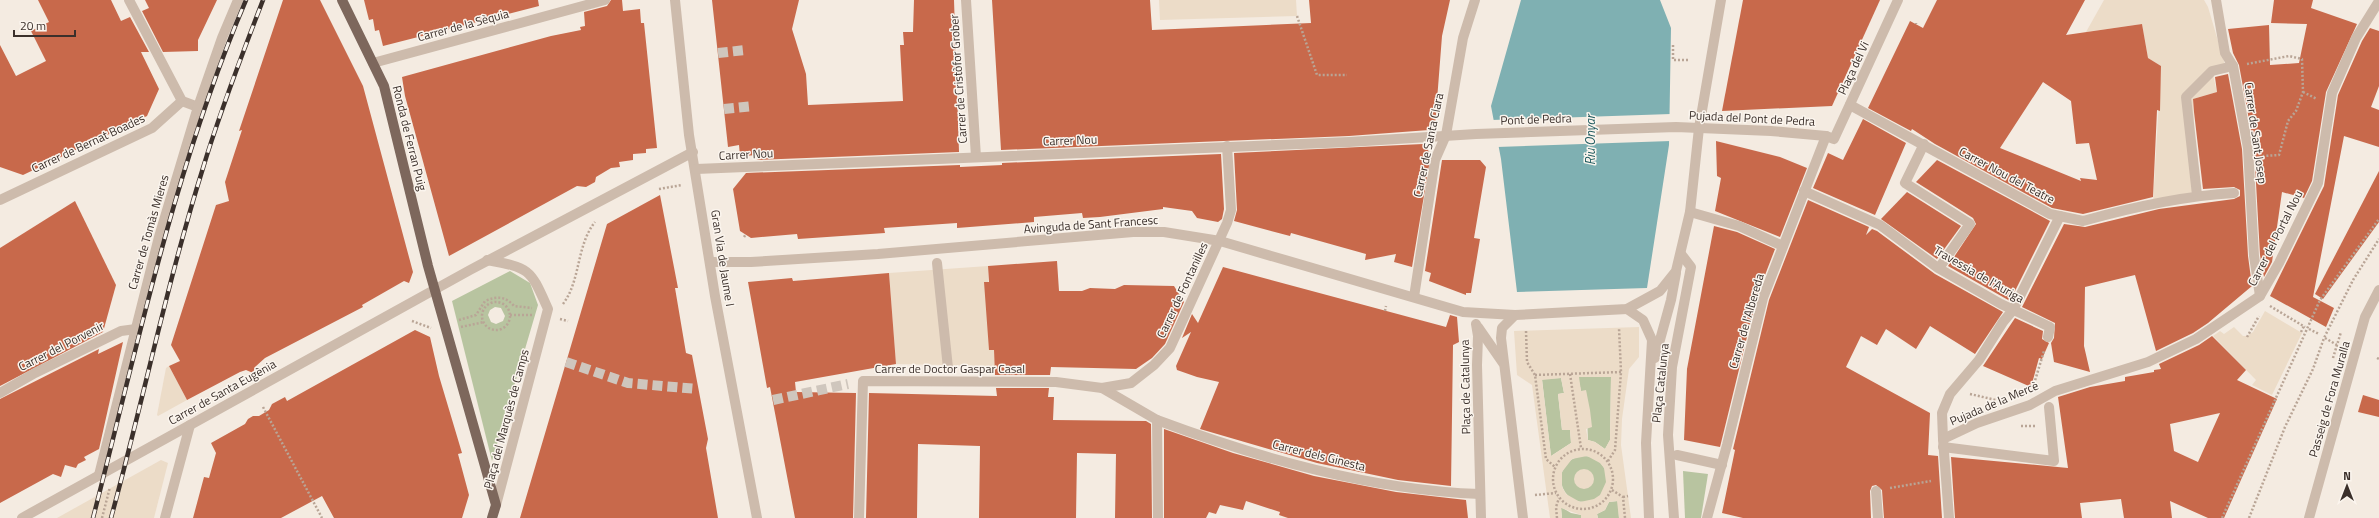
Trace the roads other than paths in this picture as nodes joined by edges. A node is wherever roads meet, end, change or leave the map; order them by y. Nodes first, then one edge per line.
1 (129, 0) edge
2 (238, 0) edge
3 (342, 0) edge
4 (605, 0) edge
5 (675, 0) edge
6 (966, 0) edge
7 (1475, 0) edge
8 (1721, 0) edge
9 (1898, 0) edge
10 (2216, 0) edge
11 (2379, 1) edge
12 (373, 63) junction
13 (2233, 66) junction
14 (182, 101) junction
15 (1850, 105) junction
16 (198, 107) junction
17 (1676, 127) joint
18 (1699, 128) junction
19 (1446, 135) junction
20 (1826, 136) junction
21 (1924, 144) junction
22 (1227, 146) junction
23 (692, 152) junction
24 (976, 157) junction
25 (696, 169) junction
26 (1804, 191) junction
27 (2234, 193) dead end
28 (2197, 195) junction
29 (1, 198) edge
30 (1690, 212) junction
31 (2060, 216) junction
32 (1220, 241) junction
33 (1783, 246) junction
34 (1681, 254) junction
35 (487, 260) junction
36 (711, 262) junction
37 (937, 263) dead end
38 (1939, 268) junction
39 (1676, 271) junction
40 (435, 289) junction
41 (2379, 290) edge
42 (2260, 296) junction
43 (1414, 297) junction
44 (1627, 309) junction
45 (2013, 310) junction
46 (1464, 312) junction
47 (1515, 315) junction
48 (1476, 324) junction
49 (136, 329) junction
50 (2048, 337) road end
51 (1503, 363) junction
52 (948, 368) dead end
53 (1652, 368) junction
54 (1102, 388) junction
55 (2055, 391) joint
56 (0, 393) edge
57 (2049, 407) dead end
58 (1157, 420) junction
59 (190, 425) junction
60 (1943, 447) junction
61 (1677, 455) dead end
62 (1722, 465) junction
63 (99, 475) junction
64 (1876, 491) road end
65 (1480, 494) junction
66 (496, 505) junction
67 (22, 518) edge
68 (166, 518) edge
69 (492, 518) edge
70 (757, 518) edge
71 (859, 518) edge
72 (1158, 518) edge
73 (1481, 518) edge
74 (1524, 518) edge
75 (1649, 518) edge
76 (1674, 518) edge
77 (1707, 518) edge
78 (1878, 518) edge
79 (1949, 518) edge
80 (2309, 518) edge

1 - 14 street
2 - 16 street, Carrer de Tomàs Mieres
3 - 12 main road, Ronda de Ferran Puig
4 - 12 street, Carrer de la Sèquia
5 - 23 street, Gran Via de Jaume I
6 - 24 street, Carrer de Cristòfor Grober
7 - 19 street, Carrer de Santa Clara
8 - 18 street
9 - 15 street, Plaça del Vi
10 - 13 street, Carrer de Sant Josep
11 - 42 street, Carrer del Portal Nou
12 - 40 main road, Ronda de Ferran Puig
13 - 28 street
13 - 42 street, Carrer de Sant Josep
14 - 16 street
14 - 29 street, Carrer de Bernat Boades
15 - 20 street, Plaça del Vi
15 - 21 street, Carrer Nou del Teatre
16 - 49 street, Carrer de Tomàs Mieres
17 - 18 street, Pujada del Pont de Pedra
17 - 19 street, Pont de Pedra
18 - 20 street, Pujada del Pont de Pedra
18 - 30 street
19 - 22 street, Carrer Nou
19 - 43 street, Carrer de Santa Clara
20 - 26 street, Carrer de l'Albereda
21 - 31 street, Carrer Nou del Teatre
21 - 38 street
22 - 24 street, Carrer Nou
22 - 32 street, Carrer de Fontanilles
23 - 25 street, Gran Via de Jaume I
23 - 35 street
24 - 25 street, Carrer Nou
25 - 36 street, Gran Via de Jaume I
26 - 33 street, Carrer de l'Albereda
26 - 38 street, Travessia de l'Auriga
27 - 28 street, Carrer Nou del Teatre
28 - 31 street, Carrer Nou del Teatre
30 - 33 street
30 - 34 street
31 - 45 street, Pujada de la Mercè
32 - 36 street, Avinguda de Sant Francesc
32 - 43 street, Avinguda de Sant Francesc
32 - 54 street, Carrer de Fontanilles
33 - 62 street, Carrer de l'Albereda
34 - 39 street
34 - 76 street, Plaça Catalunya
35 - 40 street
35 - 66 street, Plaça del Marquès de Camps
36 - 70 street, Gran Via de Jaume I
37 - 52 street
38 - 45 street, Travessia de l'Auriga
39 - 44 street
39 - 53 street
40 - 59 street, Carrer de Santa Eugènia
40 - 66 main road, Plaça del Marquès de Camps
41 - 80 street, Passeig de Fora Muralla
42 - 55 street, Carrer del Portal Nou
43 - 46 street, Avinguda de Sant Francesc
44 - 47 street
44 - 53 street
45 - 50 street, Travessia de l'Auriga
45 - 60 street, Pujada de la Mercè
46 - 47 street
46 - 48 street, Plaça de Catalunya
47 - 51 street
48 - 51 street
48 - 65 street, Plaça de Catalunya
49 - 56 street, Carrer del Porvenir
49 - 63 street, Carrer de Tomàs Mieres
51 - 74 street
53 - 75 street
54 - 58 street
54 - 71 street, Carrer de Doctor Gaspar Casal
55 - 60 street, Pujada de la Mercè
57 - 60 street
58 - 65 street, Carrer dels Ginesta
58 - 72 street
59 - 63 street, Carrer de Santa Eugènia
59 - 68 street
60 - 79 street
61 - 62 street
62 - 77 street, Carrer de l'Albereda
63 - 67 street, Carrer de Santa Eugènia
64 - 78 street
65 - 73 street, Plaça de Catalunya
66 - 69 main road

